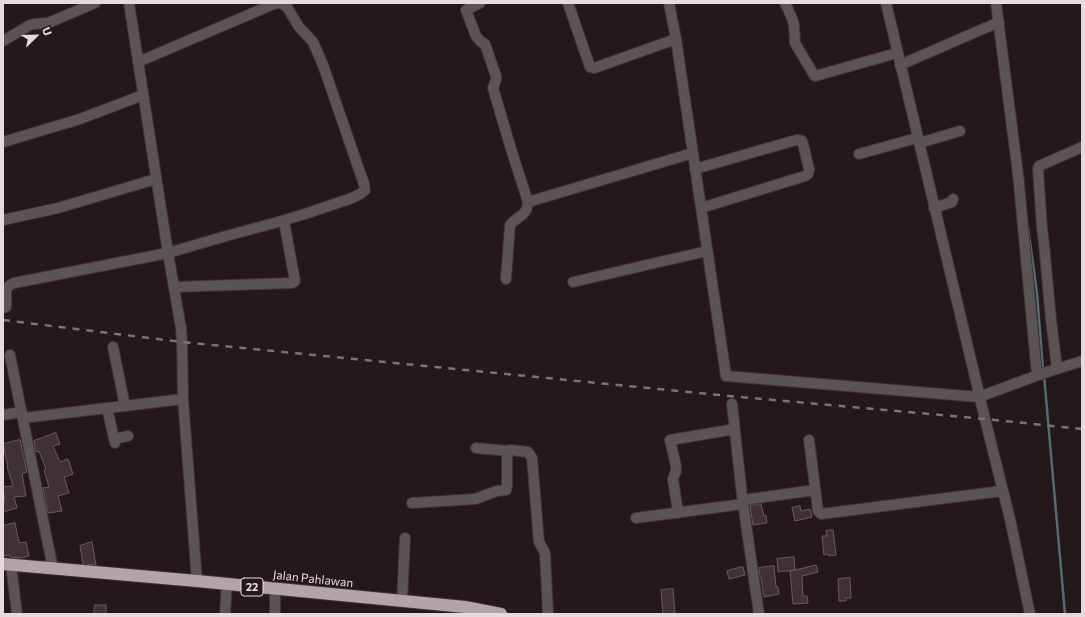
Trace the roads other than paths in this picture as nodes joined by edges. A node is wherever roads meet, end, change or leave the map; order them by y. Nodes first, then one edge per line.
1 (95, 3) edge
2 (129, 3) edge
3 (280, 3) edge
4 (480, 3) edge
5 (568, 3) edge
6 (670, 3) edge
7 (785, 3) edge
8 (886, 3) edge
9 (996, 3) edge
10 (999, 22) junction
11 (676, 39) junction
12 (3, 41) edge
13 (897, 53) junction
14 (138, 62) junction
15 (900, 65) junction
16 (143, 95) junction
17 (960, 131) dead end
18 (918, 140) junction
19 (3, 142) edge
20 (1082, 147) edge
21 (693, 153) junction
22 (859, 154) dead end
23 (695, 169) junction
24 (156, 179) junction
25 (953, 200) dead end
26 (528, 202) junction
27 (701, 208) junction
28 (934, 208) junction
29 (3, 220) edge
30 (284, 221) junction
31 (708, 251) junction
32 (168, 253) junction
33 (506, 279) dead end
34 (574, 282) dead end
35 (174, 287) junction
36 (3, 308) edge
37 (113, 347) dead end
38 (10, 355) dead end
39 (1082, 361) edge
40 (1056, 369) junction
41 (1039, 374) junction
42 (979, 397) junction
43 (183, 399) junction
44 (732, 404) dead end
45 (125, 406) junction
46 (107, 408) junction
47 (3, 415) edge
48 (22, 415) junction
49 (735, 429) junction
50 (128, 436) dead end
51 (809, 440) dead end
52 (476, 448) dead end
53 (509, 451) junction
54 (815, 490) junction
55 (1002, 490) junction
56 (743, 502) junction
57 (412, 503) dead end
58 (678, 513) junction
59 (636, 518) dead end
60 (405, 538) dead end
61 (7, 565) edge
62 (53, 569) junction
63 (197, 581) junction
64 (227, 584) junction
65 (275, 589) junction
66 (402, 601) junction
67 (465, 611) edge
68 (17, 614) edge
69 (225, 614) edge
70 (275, 614) edge
71 (501, 614) edge
72 (548, 614) edge
73 (759, 614) edge
74 (1030, 614) edge

1 - 12 street
2 - 14 street
3 - 14 street
3 - 30 street
4 - 26 street
5 - 11 street
6 - 11 street
7 - 13 street
8 - 13 street
9 - 10 street
10 - 15 street
10 - 41 street
11 - 21 street
13 - 15 street
14 - 16 street
15 - 18 street
16 - 19 street
16 - 24 street
17 - 18 street
18 - 22 street
18 - 28 street
20 - 40 street
21 - 23 street
21 - 26 street
23 - 27 street
23 - 27 street
24 - 29 street
24 - 32 street
25 - 28 street
26 - 33 street
27 - 31 street
28 - 42 street
30 - 32 street
30 - 35 street
31 - 34 street
31 - 42 street
32 - 35 street
32 - 36 street
35 - 43 street
37 - 45 street
38 - 48 street
39 - 40 street
40 - 41 street
41 - 42 street
42 - 55 street
43 - 45 street
43 - 63 street
44 - 49 street
45 - 46 street
46 - 48 street
46 - 50 street
47 - 48 street
48 - 62 street
49 - 56 street
49 - 58 street
51 - 54 street
52 - 53 street
53 - 57 street
53 - 72 street
54 - 55 street
54 - 56 street
55 - 74 street
56 - 58 street
56 - 73 street
58 - 59 street
60 - 66 street
61 - 62 highway, Jalan Pahlawan / 22
61 - 68 street
62 - 63 highway, Jalan Pahlawan / 22
63 - 64 highway, Jalan Pahlawan / 22
64 - 65 highway, Jalan Pahlawan / 22
64 - 69 street
65 - 66 highway, Jalan Pahlawan / 22
65 - 70 street
66 - 67 highway, Jalan Pahlawan / 22
67 - 71 highway, Jalan Pahlawan / 22

